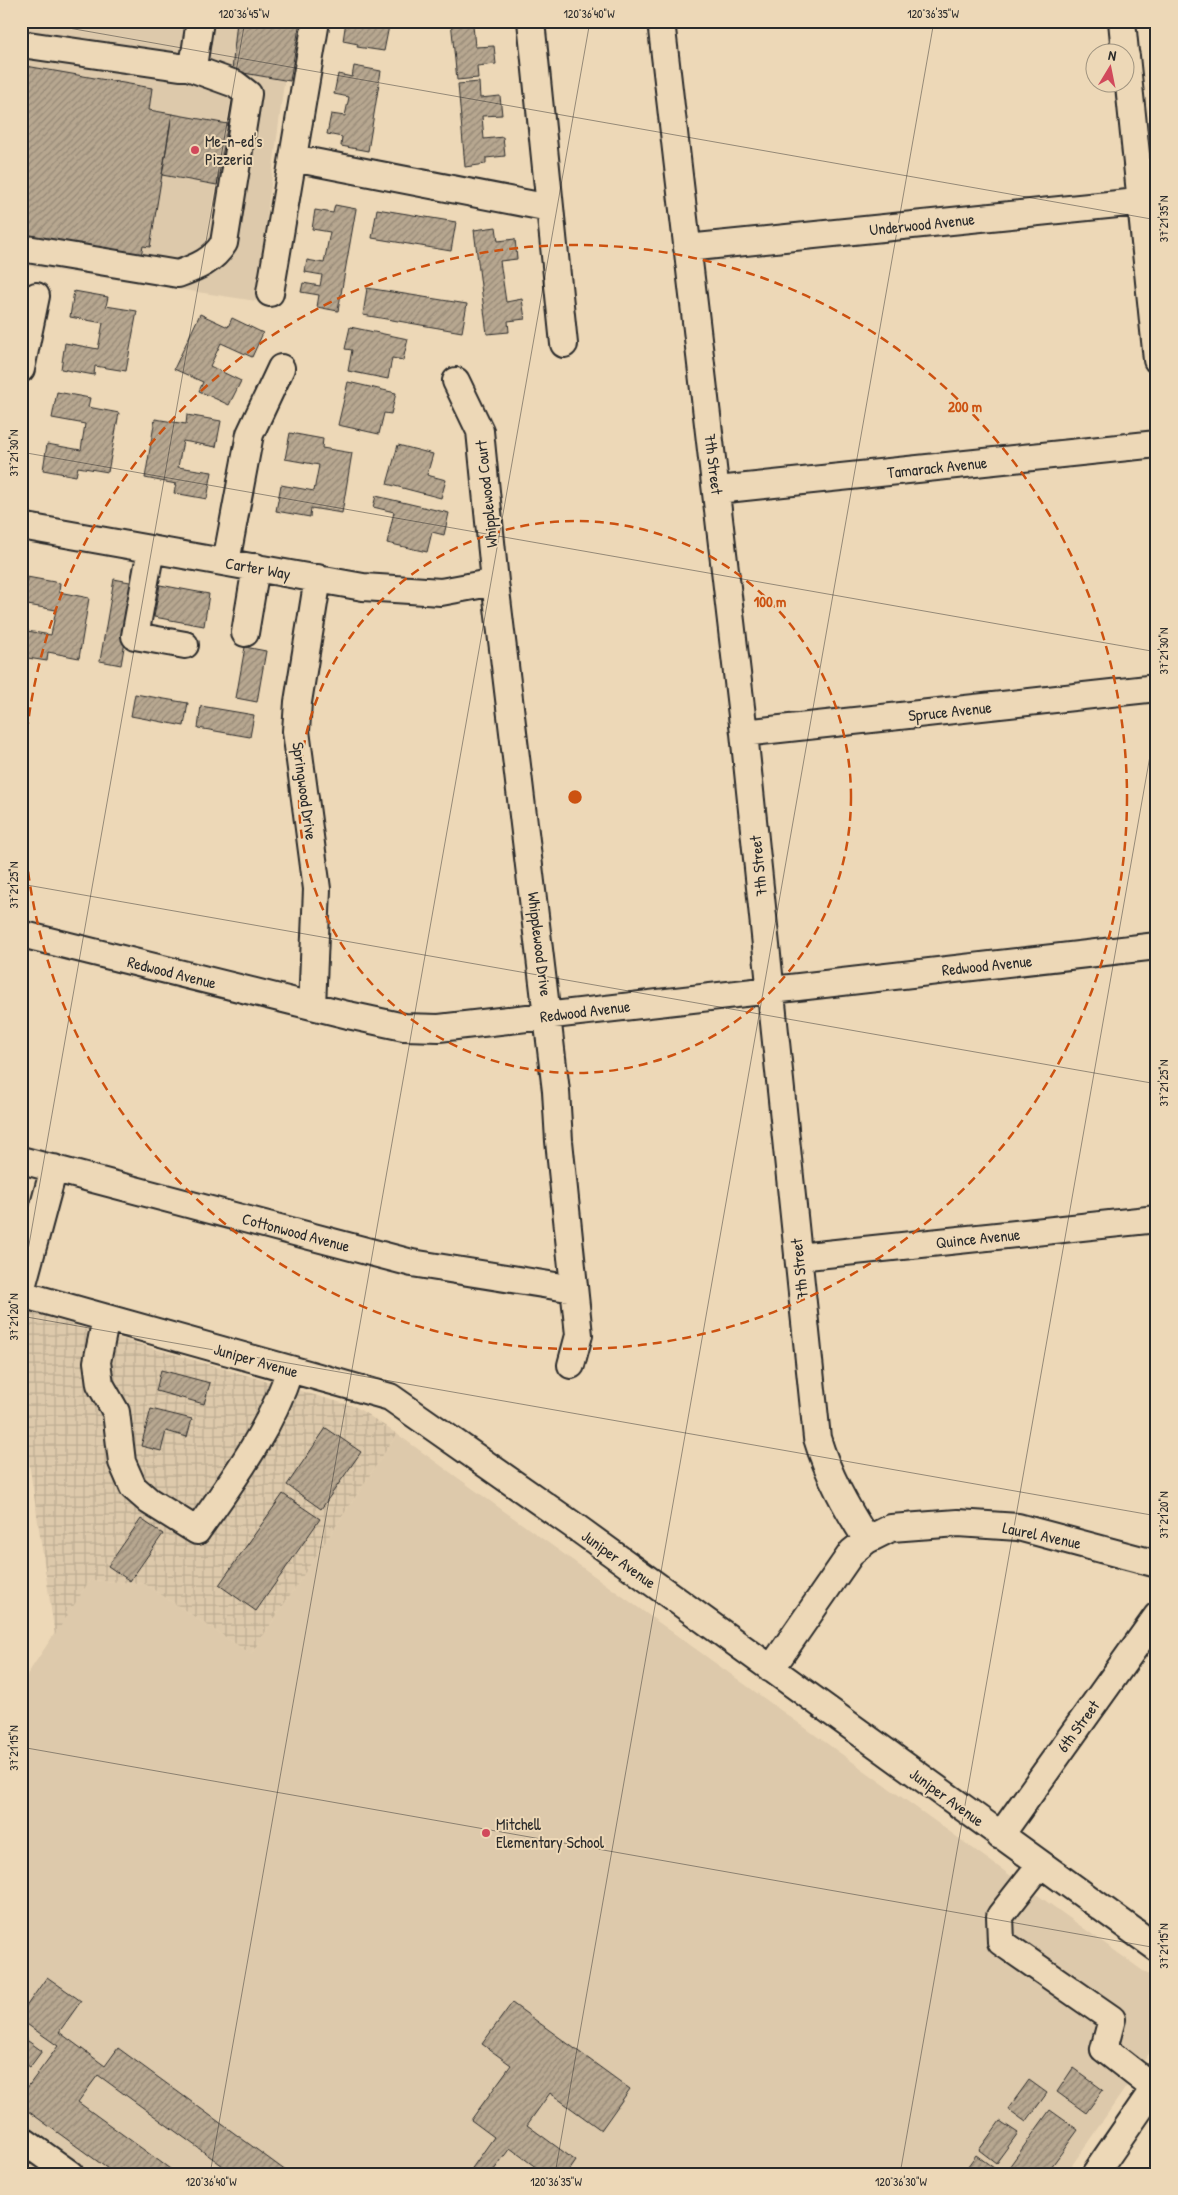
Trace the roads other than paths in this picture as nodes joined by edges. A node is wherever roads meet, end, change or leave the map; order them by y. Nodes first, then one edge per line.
1 (200, 21) edge
2 (316, 21) edge
3 (531, 21) edge
4 (661, 21) edge
5 (1122, 21) edge
6 (1124, 42) edge
7 (21, 44) edge
8 (188, 66) junction
9 (1131, 92) edge
10 (293, 158) junction
11 (1149, 200) edge
12 (550, 208) junction
13 (21, 248) edge
14 (687, 248) junction
15 (270, 293) dead end
16 (36, 296) dead end
17 (564, 344) dead end
18 (1157, 360) edge
19 (281, 368) dead end
20 (21, 369) edge
21 (456, 381) dead end
22 (1157, 444) edge
23 (717, 490) junction
24 (21, 526) edge
25 (152, 548) junction
26 (226, 562) junction
27 (256, 567) junction
28 (318, 578) junction
29 (495, 582) junction
30 (245, 633) dead end
31 (185, 645) dead end
32 (1157, 688) edge
33 (744, 733) junction
34 (21, 934) edge
35 (1157, 946) edge
36 (770, 989) junction
37 (312, 1006) junction
38 (548, 1015) junction
39 (21, 1160) edge
40 (54, 1168) junction
41 (1157, 1219) edge
42 (798, 1257) junction
43 (574, 1289) junction
44 (21, 1293) edge
45 (106, 1318) junction
46 (571, 1365) dead end
47 (290, 1369) junction
48 (867, 1540) junction
49 (1157, 1564) edge
50 (1157, 1616) edge
51 (771, 1669) junction
52 (1000, 1836) junction
53 (1040, 1865) junction
54 (1157, 1948) edge
55 (1155, 2086) edge
56 (21, 2139) edge
57 (70, 2174) edge
58 (1095, 2174) edge

1 - 8 street
2 - 10 street
3 - 12 street
4 - 14 street, 7th Street
5 - 6 street
7 - 8 street
8 - 13 street
9 - 11 street
10 - 12 street
10 - 15 street
11 - 14 street, Underwood Avenue
11 - 18 street
12 - 17 street
14 - 23 street, 7th Street
16 - 20 street
19 - 26 street
21 - 29 street, Whipplewood Court
22 - 23 street, Tamarack Avenue
23 - 33 street, 7th Street
24 - 25 street, Carter Way
25 - 26 street, Carter Way
25 - 31 street
26 - 27 street, Carter Way
27 - 28 street, Carter Way
27 - 30 street
28 - 29 street, Carter Way
28 - 37 street, Springwood Drive
29 - 38 street, Whipplewood Drive
32 - 33 street, Spruce Avenue
33 - 36 street, 7th Street
34 - 37 street, Redwood Avenue
35 - 36 street, Redwood Avenue
36 - 38 street, Redwood Avenue
36 - 42 street, 7th Street
37 - 38 street, Redwood Avenue
38 - 43 street, Whipplewood Drive
39 - 40 street, Cottonwood Avenue
40 - 43 street, Cottonwood Avenue
40 - 44 street
41 - 42 street, Quince Avenue
42 - 48 street, 7th Street
43 - 46 street, Whipplewood Drive
44 - 45 street, Juniper Avenue
45 - 47 street, Juniper Avenue
45 - 47 street
47 - 51 street, Juniper Avenue
48 - 49 street, Laurel Avenue
48 - 51 street
50 - 52 street, 6th Street
51 - 52 street, Juniper Avenue
52 - 53 street, Juniper Avenue
53 - 54 street, Juniper Avenue
53 - 55 street
55 - 58 street
56 - 57 street

